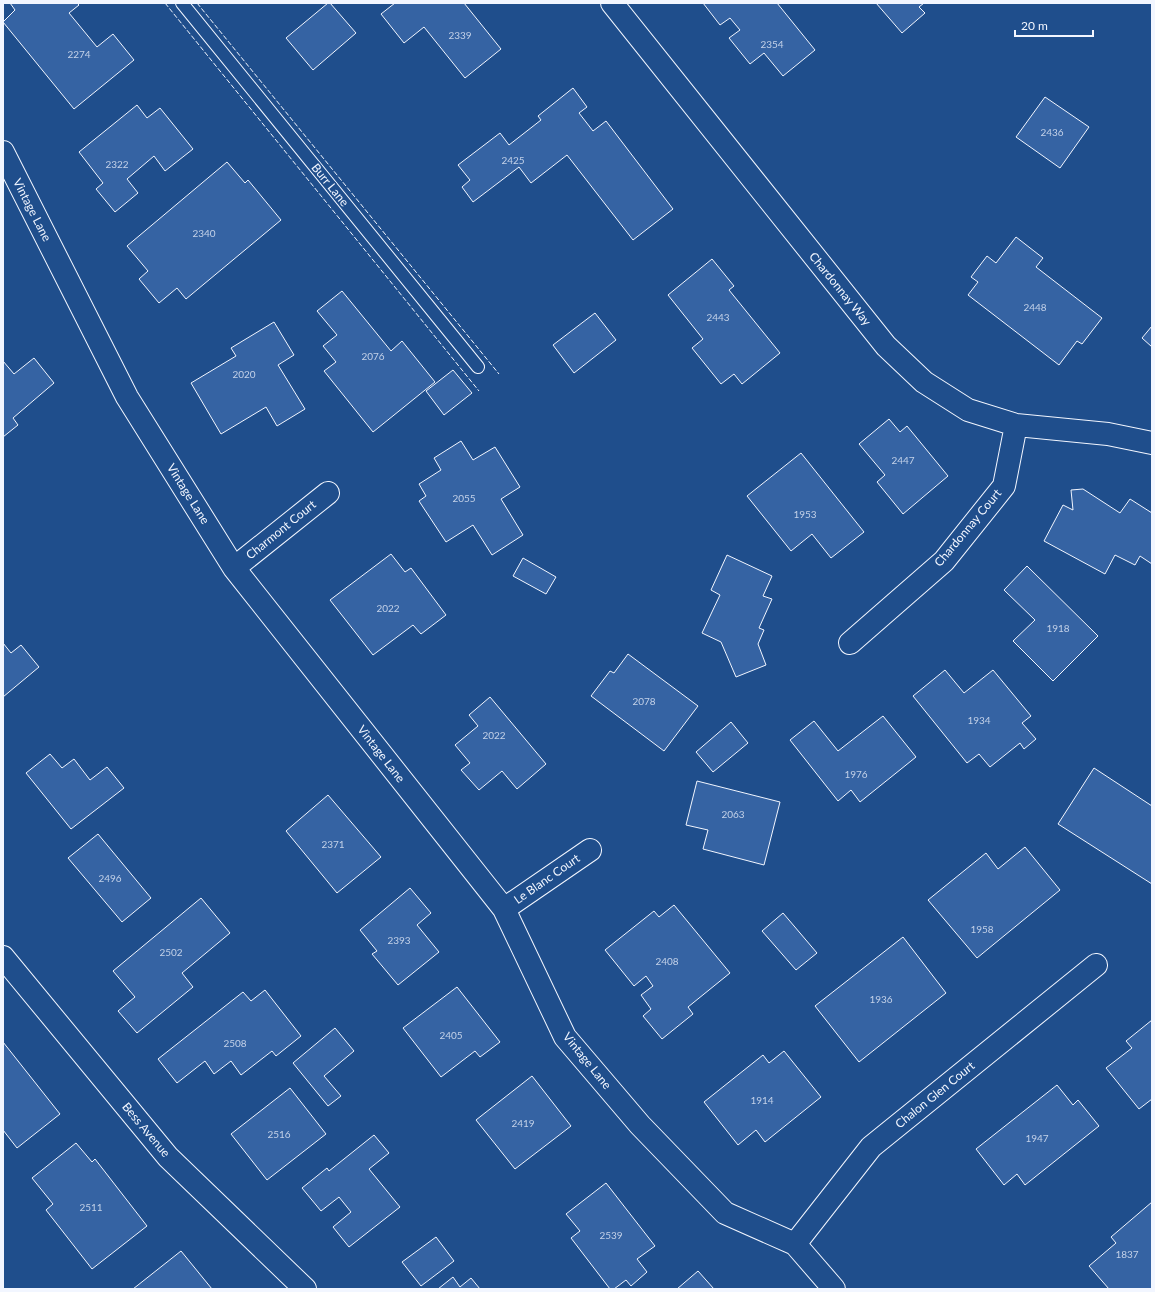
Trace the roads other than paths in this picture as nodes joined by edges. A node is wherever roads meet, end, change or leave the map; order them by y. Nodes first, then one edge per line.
1 (182, 3) edge
2 (612, 3) edge
3 (3, 152) edge
4 (478, 367) dead end
5 (1016, 426) junction
6 (1152, 443) edge
7 (328, 493) dead end
8 (234, 568) junction
9 (850, 643) dead end
10 (590, 850) dead end
11 (504, 909) junction
12 (3, 957) edge
13 (1096, 965) dead end
14 (795, 1244) junction
15 (305, 1289) edge
16 (834, 1289) edge

1 - 4 lane, Burr Lane
2 - 5 street, Chardonnay Way
3 - 8 street, Vintage Lane
5 - 6 street, Chardonnay Way
5 - 9 street, Chardonnay Court
7 - 8 street, Charmont Court
8 - 11 street, Vintage Lane
10 - 11 street, Le Blanc Court
11 - 14 street, Vintage Lane
12 - 15 street, Bess Avenue
13 - 14 street, Chalon Glen Court
14 - 16 street, Vintage Lane

